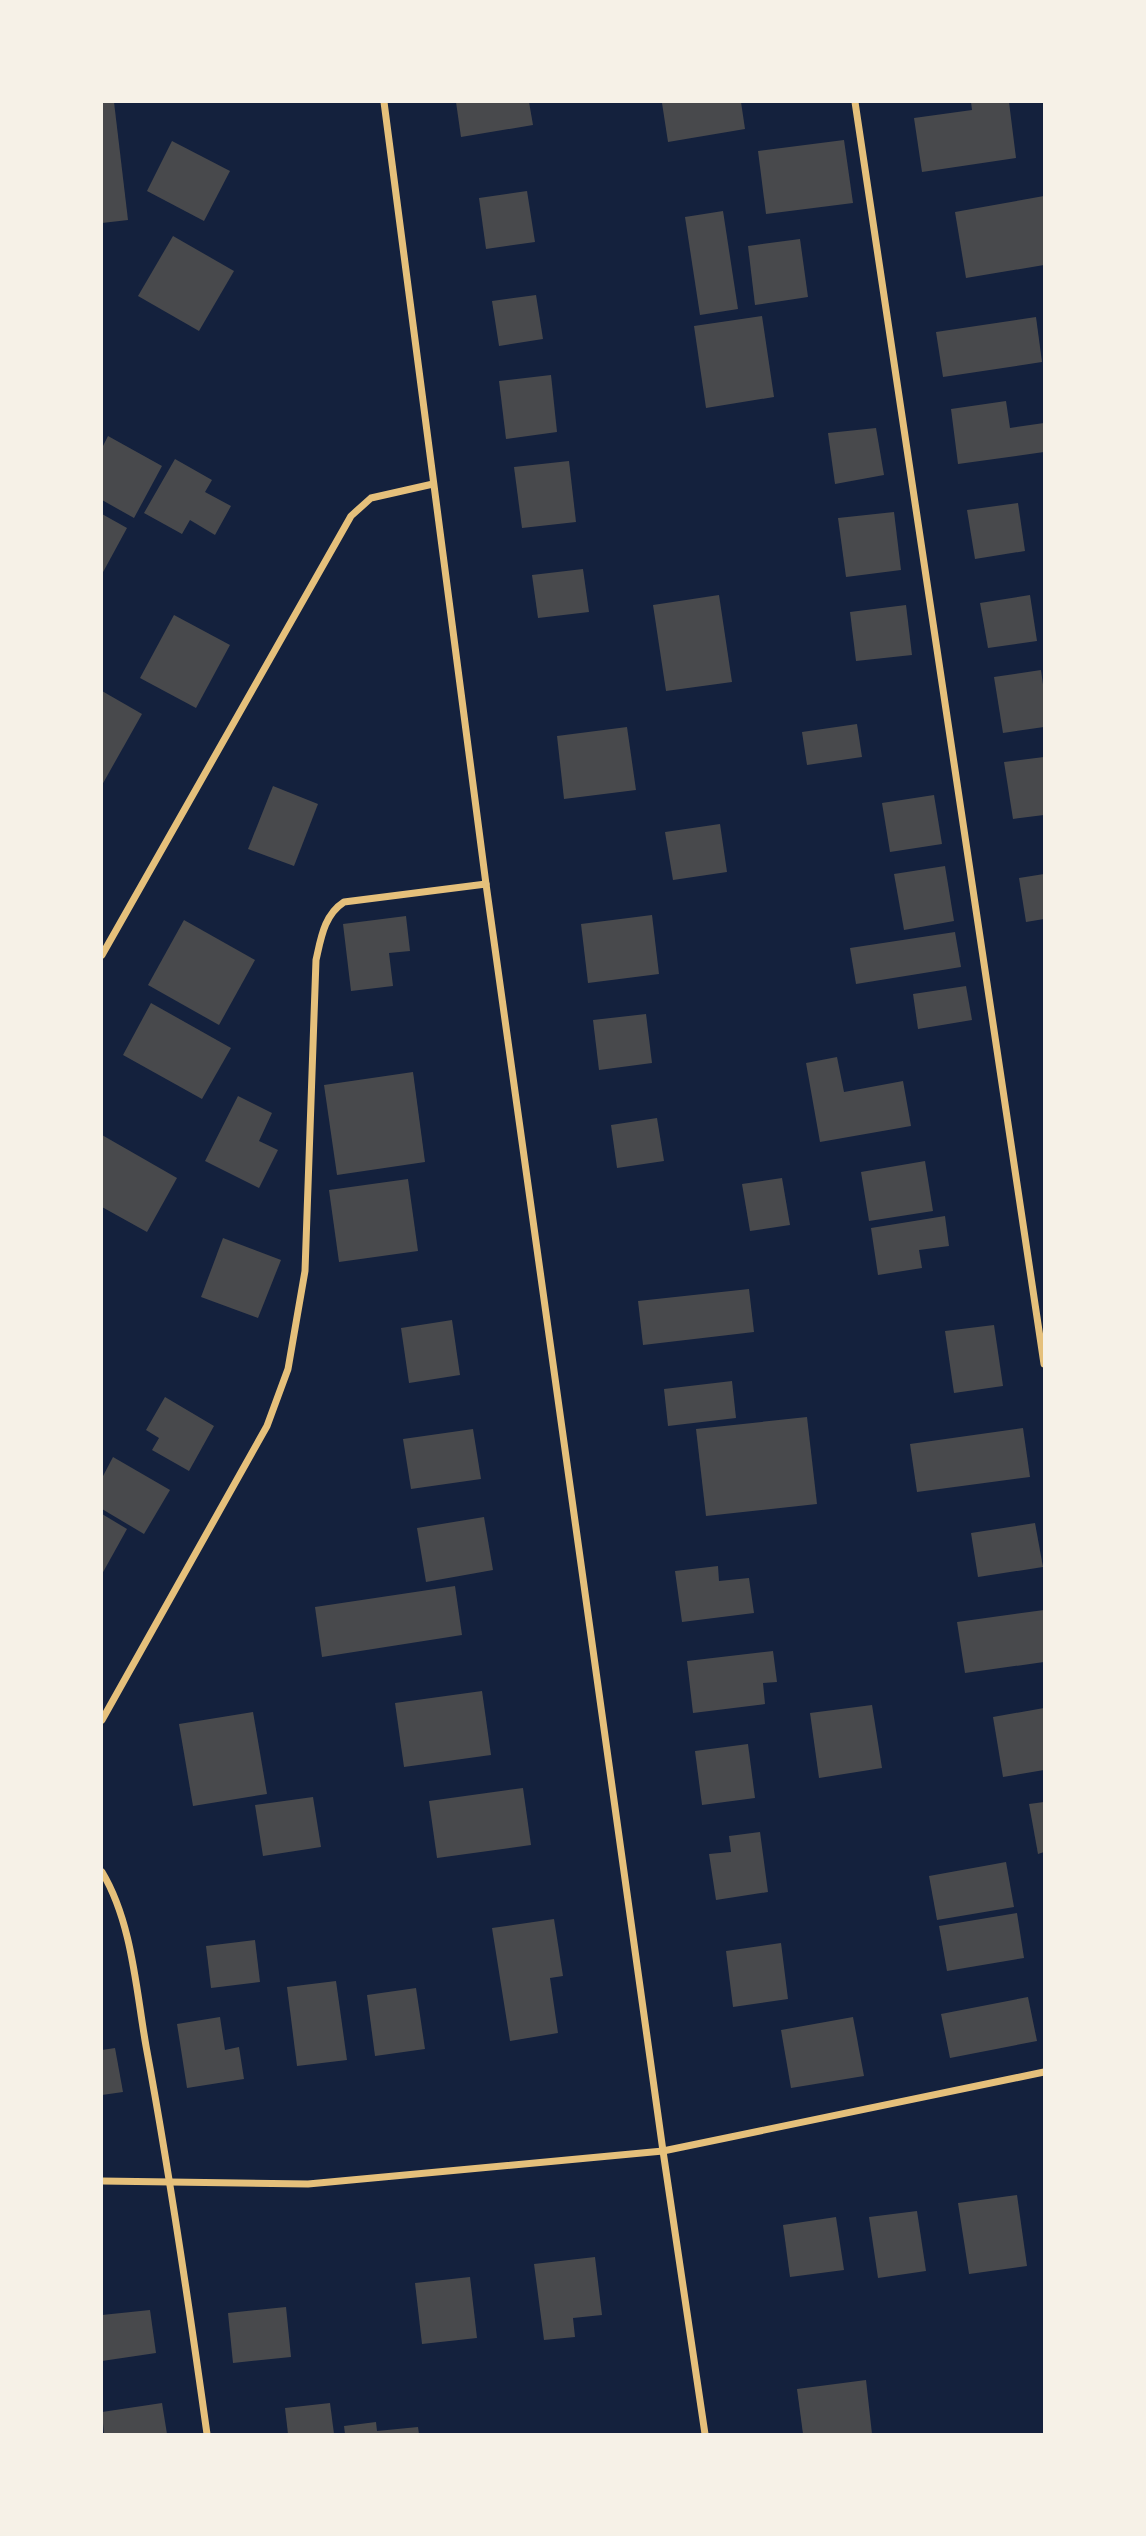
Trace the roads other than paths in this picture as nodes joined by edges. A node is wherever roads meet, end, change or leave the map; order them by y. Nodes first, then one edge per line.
1 (384, 102) edge
2 (855, 102) edge
3 (433, 484) junction
4 (486, 884) junction
5 (102, 956) edge
6 (1045, 1364) edge
7 (102, 1720) edge
8 (102, 1872) edge
9 (1045, 2072) edge
10 (663, 2151) junction
11 (102, 2181) edge
12 (171, 2184) junction
13 (207, 2434) edge
14 (705, 2434) edge

1 - 3 street
2 - 6 street
3 - 4 street
3 - 5 street
4 - 7 street
4 - 10 street
8 - 12 street
9 - 10 street
10 - 12 street
10 - 14 street
11 - 12 street
12 - 13 street

